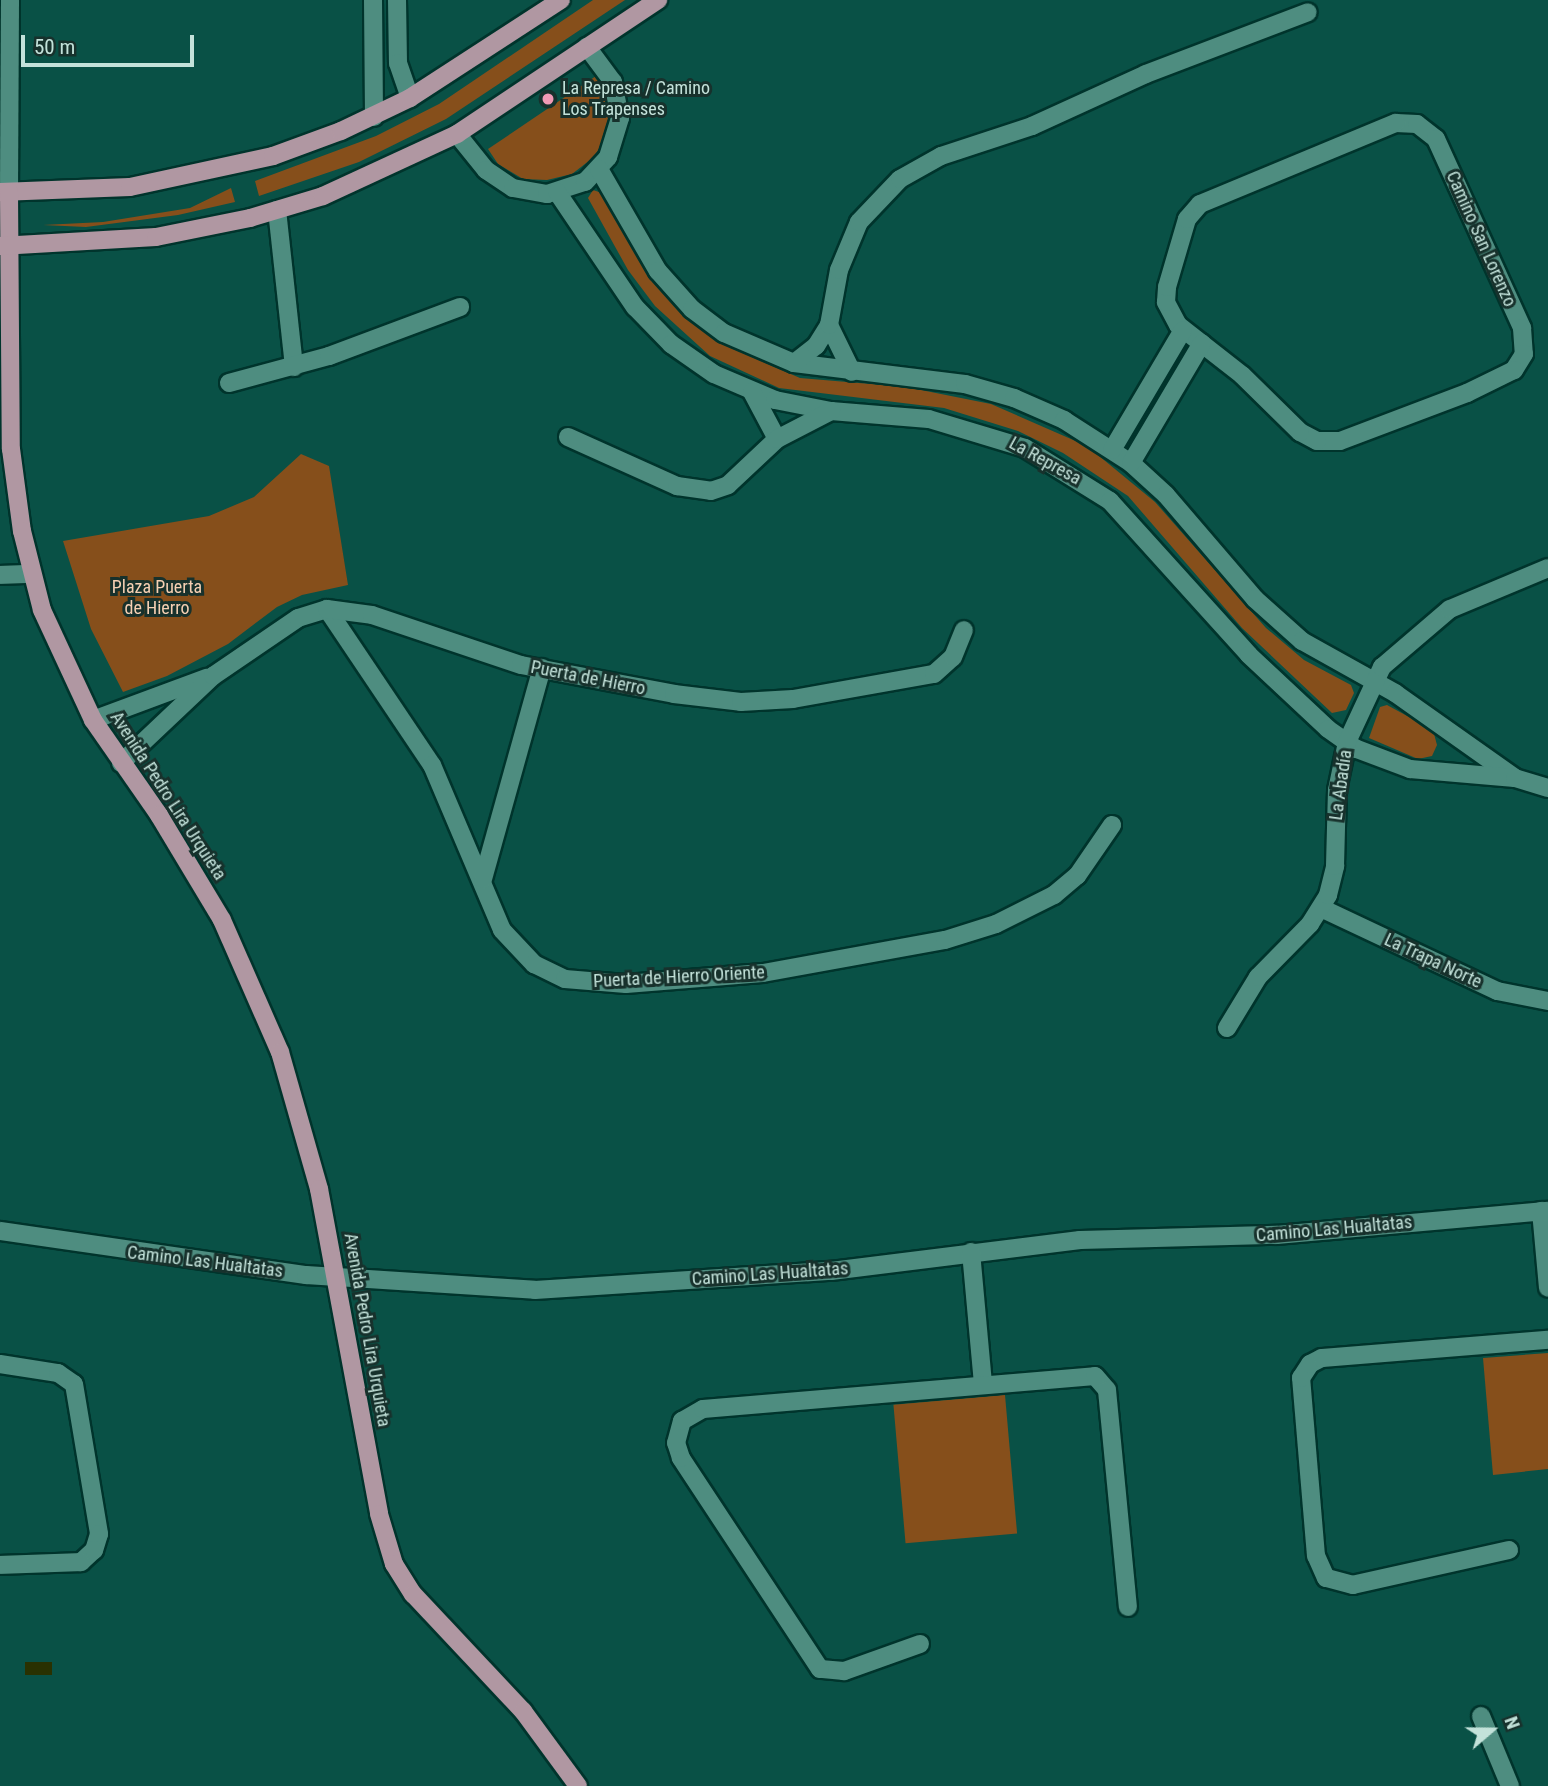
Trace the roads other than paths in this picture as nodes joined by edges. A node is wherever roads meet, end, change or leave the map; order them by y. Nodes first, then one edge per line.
1 (10, 0) edge
2 (373, 0) edge
3 (397, 0) edge
4 (561, 0) edge
5 (658, 0) edge
6 (1308, 12) dead end
7 (587, 47) junction
8 (410, 98) junction
9 (374, 117) junction
10 (457, 134) junction
11 (599, 169) junction
12 (5, 192) edge
13 (557, 192) junction
14 (277, 210) junction
15 (4, 246) edge
16 (460, 307) dead end
17 (829, 325) junction
18 (1184, 330) junction
19 (1202, 343) junction
20 (794, 363) junction
21 (294, 367) junction
22 (852, 372) junction
23 (229, 383) dead end
24 (752, 391) junction
25 (831, 411) junction
26 (568, 437) dead end
27 (777, 439) junction
28 (1112, 450) junction
29 (1131, 463) junction
30 (1548, 568) edge
31 (31, 574) junction
32 (0, 575) edge
33 (327, 609) junction
34 (964, 630) dead end
35 (542, 668) junction
36 (212, 676) junction
37 (1374, 681) junction
38 (93, 720) junction
39 (1347, 742) junction
40 (121, 763) junction
41 (1515, 778) junction
42 (1548, 788) edge
43 (1112, 825) dead end
44 (483, 879) junction
45 (1321, 908) junction
46 (1548, 1001) edge
47 (1227, 1028) dead end
48 (1544, 1211) edge
49 (0, 1231) edge
50 (971, 1251) junction
51 (337, 1278) junction
52 (1548, 1288) edge
53 (1548, 1340) edge
54 (0, 1363) edge
55 (983, 1383) junction
56 (1509, 1550) dead end
57 (0, 1565) edge
58 (1128, 1607) dead end
59 (920, 1644) dead end
60 (1481, 1716) dead end
61 (578, 1786) edge
62 (1510, 1786) edge

1 - 12 street, Avenida Pedro Lira Urquieta
2 - 9 street
3 - 8 street
4 - 8 main road
5 - 7 main road
6 - 17 street
7 - 10 main road
7 - 11 street
8 - 9 main road
9 - 12 main road
10 - 13 street
10 - 14 main road
11 - 13 street
11 - 20 street, La Represa
12 - 15 main road, Avenida Pedro Lira Urquieta
13 - 24 street, La Represa
14 - 15 main road
14 - 21 street
15 - 31 main road, Avenida Pedro Lira Urquieta
16 - 21 street
17 - 20 street
17 - 22 street
18 - 19 street, Camino San Lorenzo
18 - 19 street, Camino San Lorenzo
18 - 28 street
19 - 29 street
20 - 22 street, La Represa
21 - 23 street
22 - 28 street, La Represa
24 - 25 street, La Represa
24 - 27 street
25 - 27 street
25 - 39 street, La Represa
26 - 27 street
28 - 29 street, La Represa
29 - 37 street, La Represa
30 - 37 street, La Abadía
31 - 32 street
31 - 38 main road, Avenida Pedro Lira Urquieta
33 - 35 street, Puerta de Hierro
33 - 36 street, Puerta de Hierro
33 - 44 street, Puerta de Hierro Oriente
34 - 35 street, Puerta de Hierro
35 - 44 street
36 - 38 street, Puerta de Hierro
36 - 40 street, Puerta de Hierro
37 - 39 street, La Abadía
37 - 41 street, La Represa
38 - 40 main road, Avenida Pedro Lira Urquieta
39 - 41 street, La Represa
39 - 45 street, La Abadía
40 - 51 main road, Avenida Pedro Lira Urquieta
41 - 42 street, La Represa
43 - 44 street, Puerta de Hierro Oriente
45 - 46 street, La Trapa Norte
45 - 47 street, La Abadía
48 - 50 street, Camino Las Hualtatas
48 - 52 street, Camino Las Hualtatas
49 - 51 street, Camino Las Hualtatas
50 - 51 street, Camino Las Hualtatas
50 - 55 street
51 - 61 main road, Avenida Pedro Lira Urquieta
53 - 56 street
54 - 57 street
55 - 58 street
55 - 59 street
60 - 62 street

